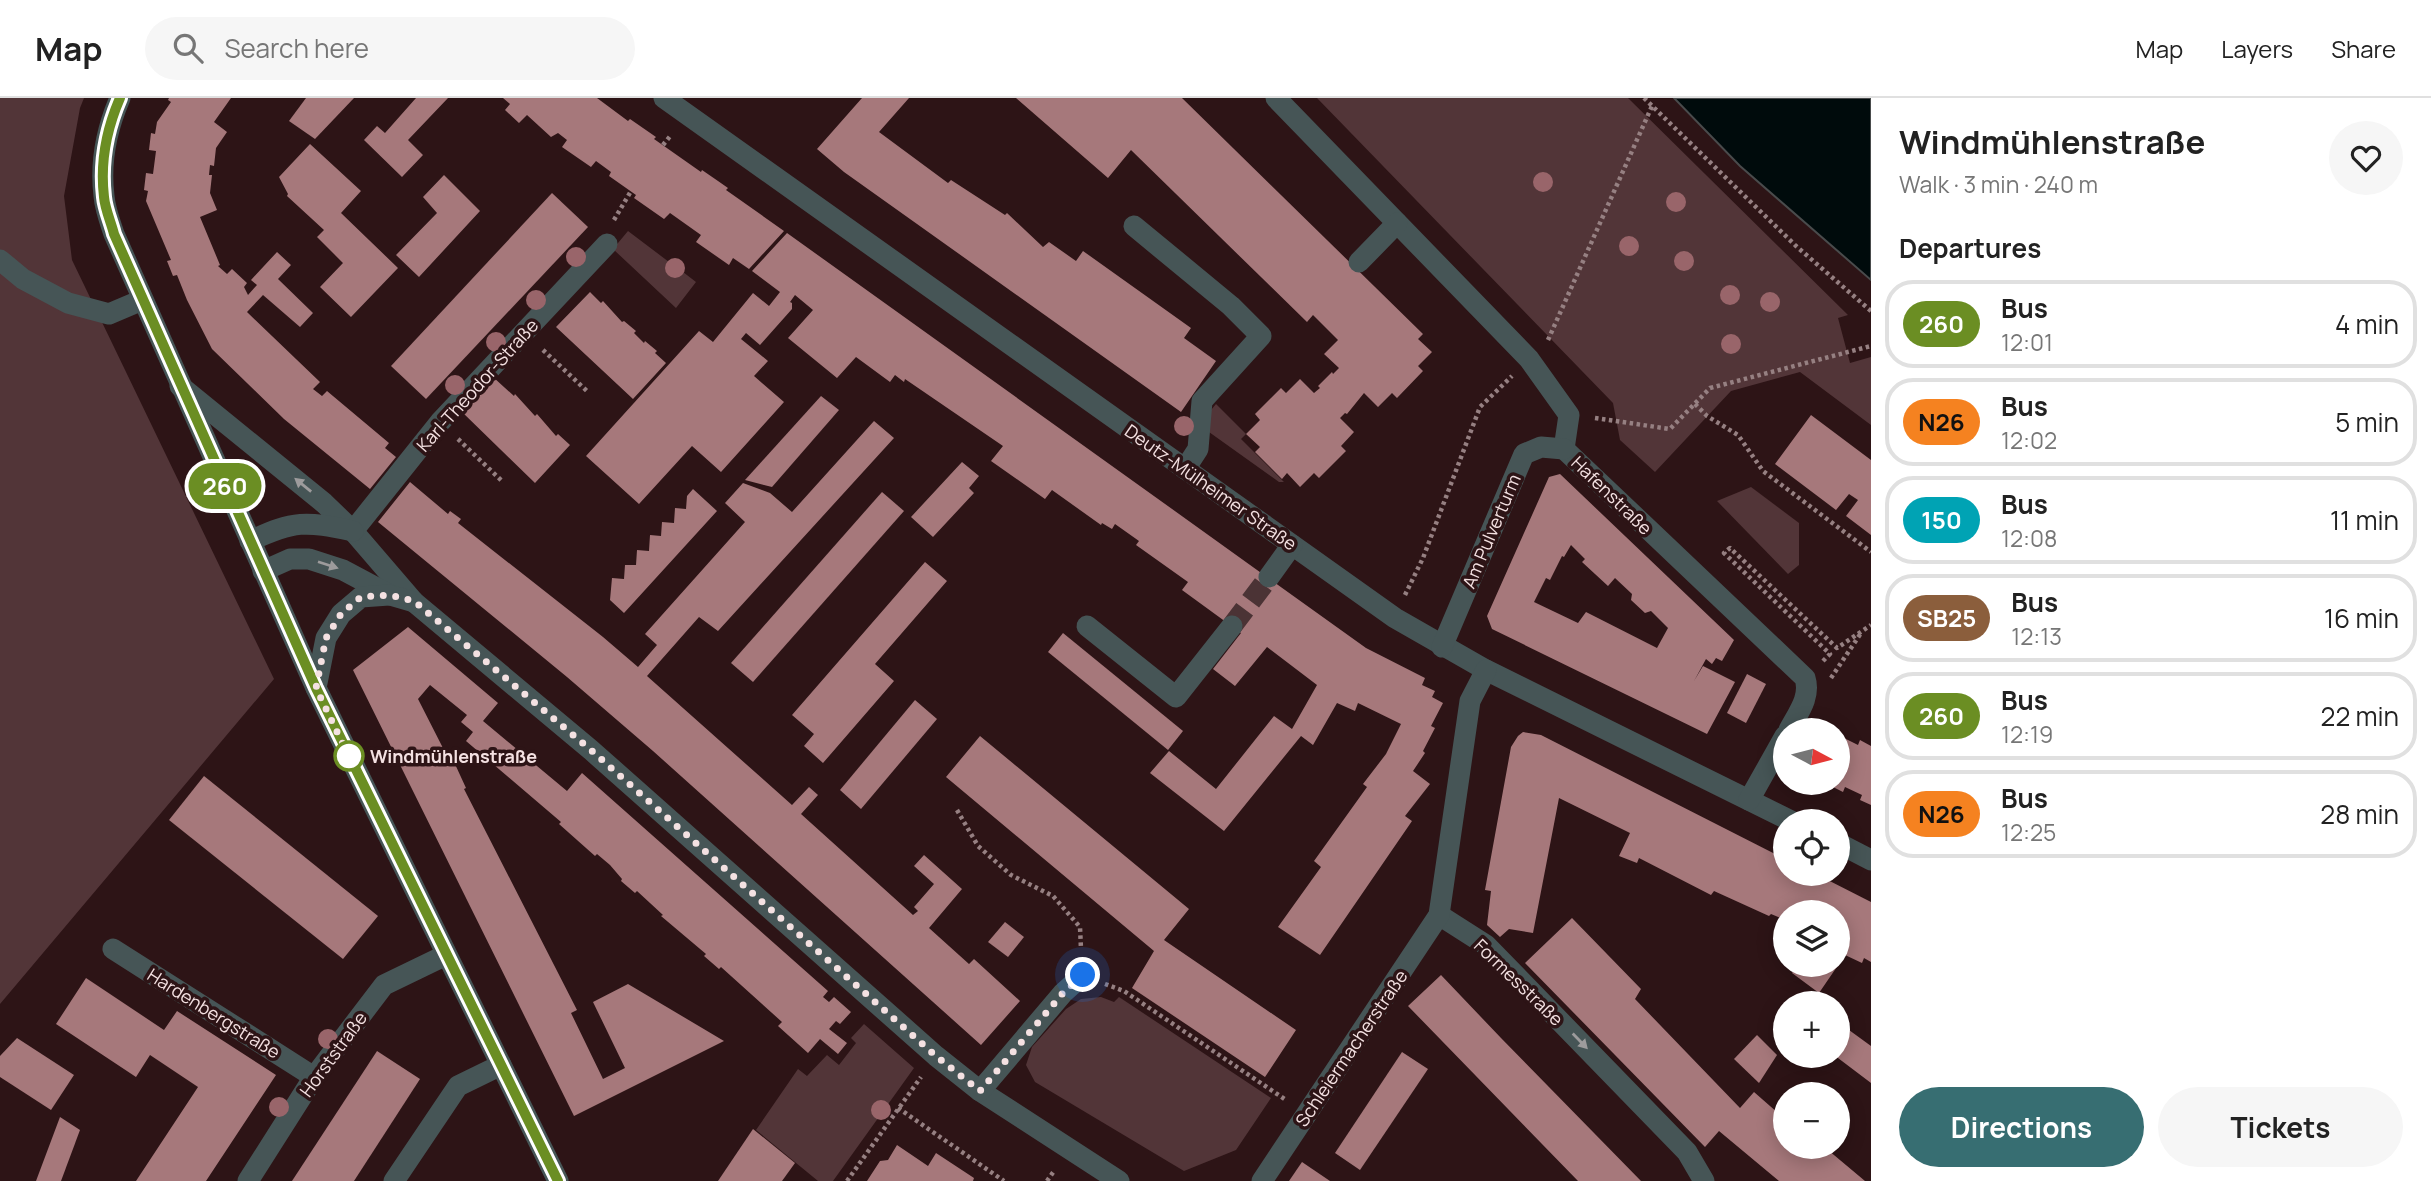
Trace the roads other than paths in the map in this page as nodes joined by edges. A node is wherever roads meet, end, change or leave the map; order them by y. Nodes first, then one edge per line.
1 (120, 98) edge
2 (664, 98) edge
3 (1276, 98) edge
4 (1397, 223) junction
5 (1133, 226) dead end
6 (607, 244) dead end
7 (0, 260) edge
8 (1359, 262) dead end
9 (142, 300) junction
10 (180, 386) junction
11 (1564, 449) junction
12 (1185, 469) junction
13 (353, 531) junction
14 (250, 541) junction
15 (1292, 545) junction
16 (263, 571) junction
17 (1269, 577) tunnel mouth
18 (390, 595) junction
19 (414, 601) junction
20 (1087, 626) dead end
21 (1231, 626) tunnel mouth
22 (1442, 647) junction
23 (1486, 670) junction
24 (316, 688) junction
25 (1795, 718) edge
26 (1773, 757) edge
27 (1749, 800) junction
28 (1773, 812) edge
29 (1850, 850) edge
30 (1871, 860) edge
31 (1439, 915) junction
32 (113, 949) dead end
33 (446, 956) junction
34 (1083, 975) road end
35 (500, 1065) junction
36 (314, 1077) junction
37 (980, 1091) junction
38 (248, 1181) edge
39 (394, 1181) edge
40 (558, 1181) edge
41 (1119, 1181) edge
42 (1262, 1181) edge
43 (1704, 1181) edge

1 - 9 street
2 - 12 street, Deutz-Mülheimer Straße
3 - 4 street
4 - 8 street
4 - 11 street, Hafenstraße
5 - 12 street
6 - 13 street, Karl-Theodor-Straße
7 - 9 street
9 - 10 street
13 -> 10 street
10 - 14 street
11 - 22 street, Am Pulverturm
11 - 25 street, Hafenstraße
12 - 15 street, Deutz-Mülheimer Straße
13 - 14 street
13 - 19 street
14 - 16 street
15 - 17 street
15 - 22 street, Deutz-Mülheimer Straße
16 -> 18 street
16 - 24 street
18 - 19 street
18 - 24 street
19 - 37 street
20 - 21 street
22 - 23 street, Deutz-Mülheimer Straße
23 - 27 street, Deutz-Mülheimer Straße
23 - 31 street
24 - 33 street
26 - 27 street
27 - 28 street, Deutz-Mülheimer Straße
29 - 30 street
31 - 42 street, Schleiermacherstraße
31 -> 43 street, Formesstraße
32 - 36 street, Hardenbergstraße
33 - 35 street
33 - 36 street, Horststraße
34 - 37 street
35 - 39 street
35 - 40 street
36 - 38 street, Horststraße
37 - 41 street

